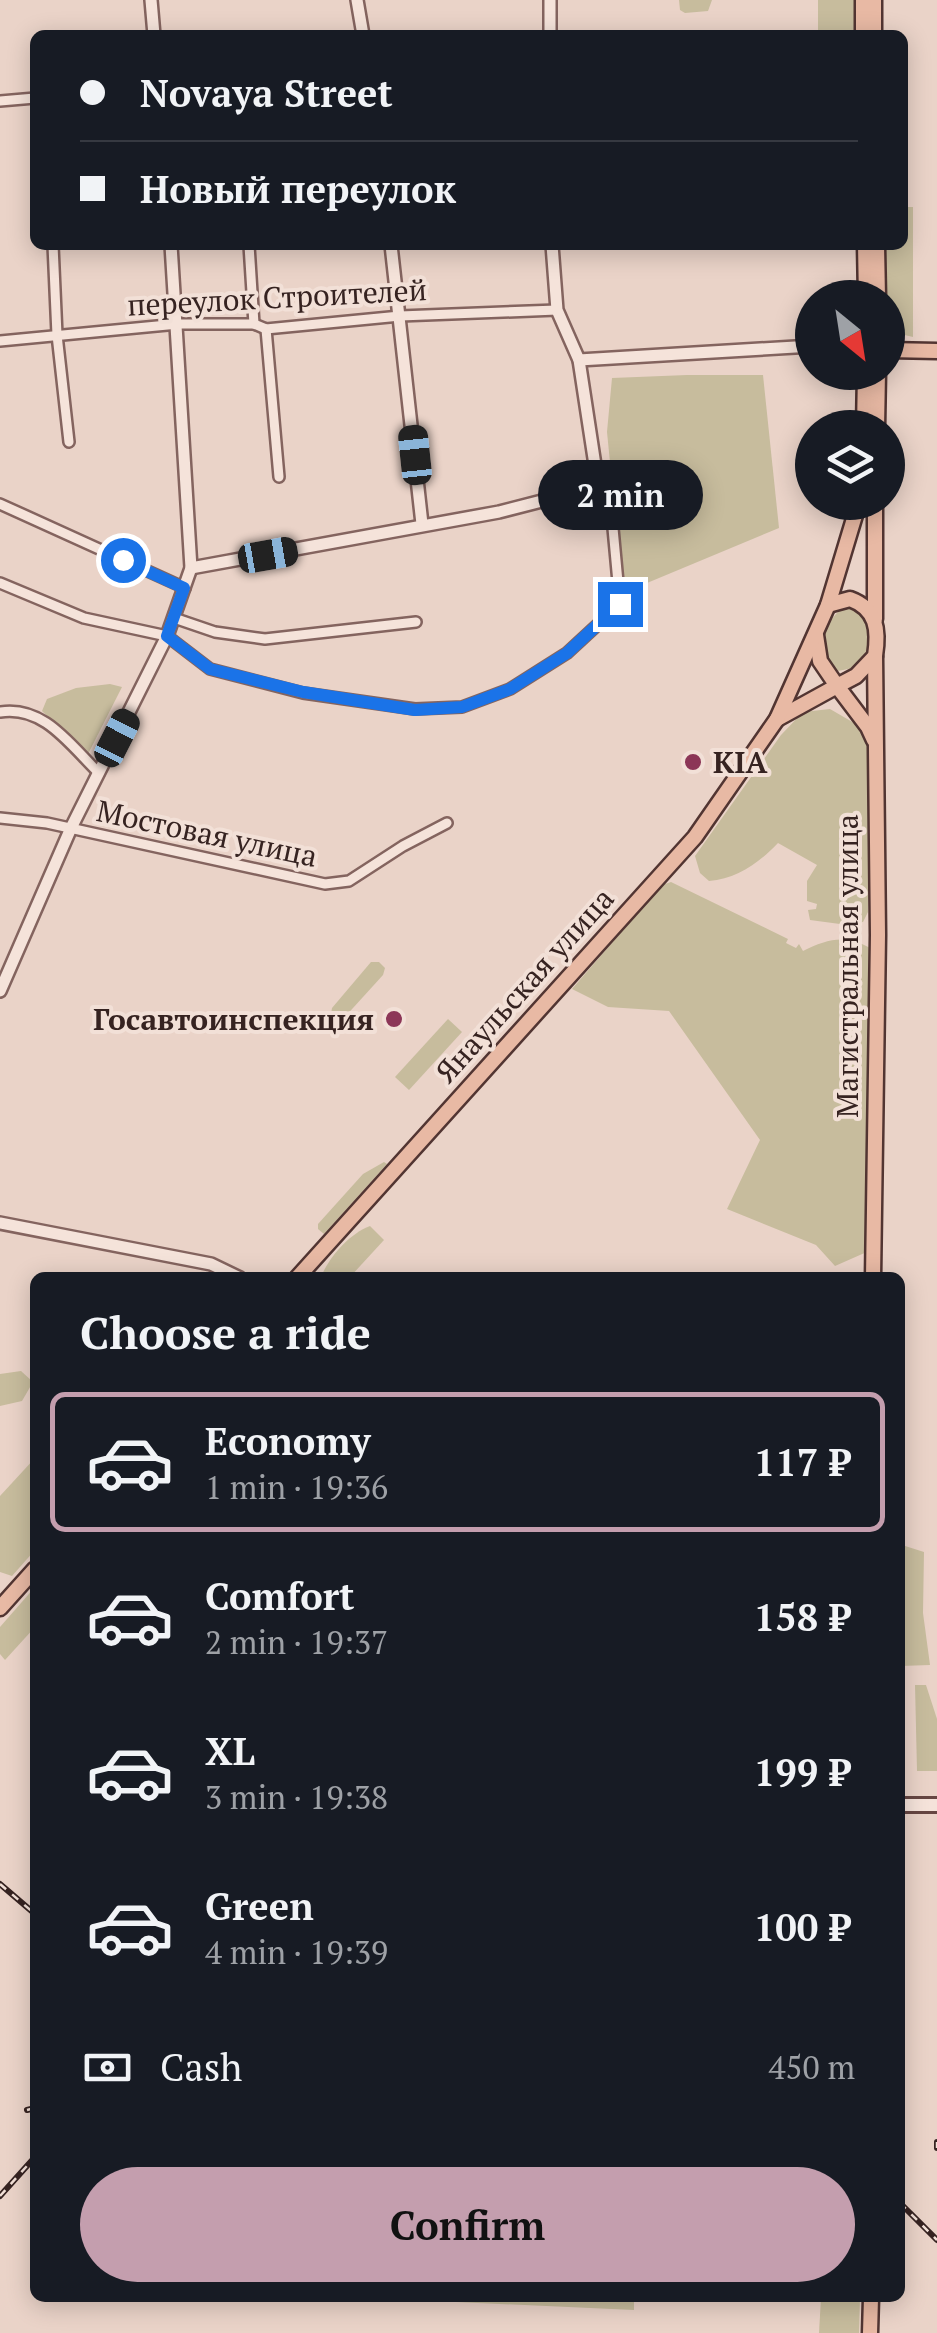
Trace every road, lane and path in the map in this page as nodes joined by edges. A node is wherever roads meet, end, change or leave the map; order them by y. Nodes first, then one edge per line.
1 (150, 0) edge
2 (357, 0) edge
3 (550, 0) edge
4 (863, 0) edge
5 (874, 0) edge
6 (153, 30) edge
7 (363, 30) edge
8 (550, 30) edge
9 (863, 30) edge
10 (874, 30) edge
11 (30, 98) edge
12 (0, 101) edge
13 (53, 250) edge
14 (171, 250) edge
15 (248, 250) edge
16 (392, 250) edge
17 (552, 250) edge
18 (865, 250) edge
19 (877, 250) edge
20 (866, 280) edge
21 (878, 280) edge
22 (556, 310) junction
23 (400, 316) junction
24 (178, 324) junction
25 (254, 324) junction
26 (266, 329) junction
27 (57, 335) junction
28 (0, 341) edge
29 (795, 347) edge
30 (905, 350) edge
31 (937, 351) edge
32 (579, 360) junction
33 (68, 442) dead end
34 (595, 466) junction
35 (279, 477) dead end
36 (0, 504) edge
37 (854, 520) edge
38 (875, 520) edge
39 (422, 524) junction
40 (191, 568) junction
41 (0, 583) edge
42 (184, 588) junction
43 (828, 605) junction
44 (174, 618) junction
45 (875, 620) junction
46 (416, 622) dead end
47 (816, 632) junction
48 (167, 636) junction
49 (874, 656) junction
50 (837, 686) junction
51 (0, 712) edge
52 (776, 719) junction
53 (876, 744) junction
54 (99, 773) junction
55 (0, 818) edge
56 (447, 822) dead end
57 (70, 828) junction
58 (0, 991) edge
59 (0, 1223) edge
60 (227, 1272) edge
61 (303, 1272) edge
62 (873, 1272) edge
63 (30, 1575) edge
64 (0, 1608) edge
65 (905, 1805) edge
66 (937, 1806) edge
67 (871, 2302) edge
68 (870, 2333) edge

1 - 6 street
2 - 7 street
3 - 8 street
4 - 9 main road
5 - 10 main road
11 - 12 street
13 - 27 street
14 - 24 street
15 - 25 street
16 - 23 street
17 - 22 street
18 - 20 main road
19 - 21 main road
22 - 23 street, переулок Строителей
22 - 32 street
23 - 26 street, переулок Строителей
23 - 39 street
24 - 25 street, переулок Строителей
24 - 27 street, переулок Строителей
24 - 40 street
25 - 26 street, переулок Строителей
26 - 35 street
27 - 28 street, переулок Строителей
27 - 33 street
29 - 32 street
30 - 31 main road
32 - 34 street
34 - 39 street
34 - 48 street
36 - 42 street
37 - 43 main road
38 - 45 main road, Магистральная улица
39 - 40 street
40 - 42 street
41 - 48 street
42 - 44 street
43 - 45 main road
43 - 47 main road
44 - 46 street
44 - 48 street
45 - 49 main road, Магистральная улица
47 - 50 main road
47 - 52 main road
48 - 54 street
49 - 50 main road
49 - 53 main road, Магистральная улица
50 - 52 main road
50 - 53 main road
51 - 54 street
52 - 61 main road, Янаульская улица
53 - 62 main road, Магистральная улица
54 - 57 street
55 - 57 street, Мостовая улица
56 - 57 street, Мостовая улица
57 - 58 street
59 - 60 street
63 - 64 main road
65 - 66 main road
67 - 68 main road

